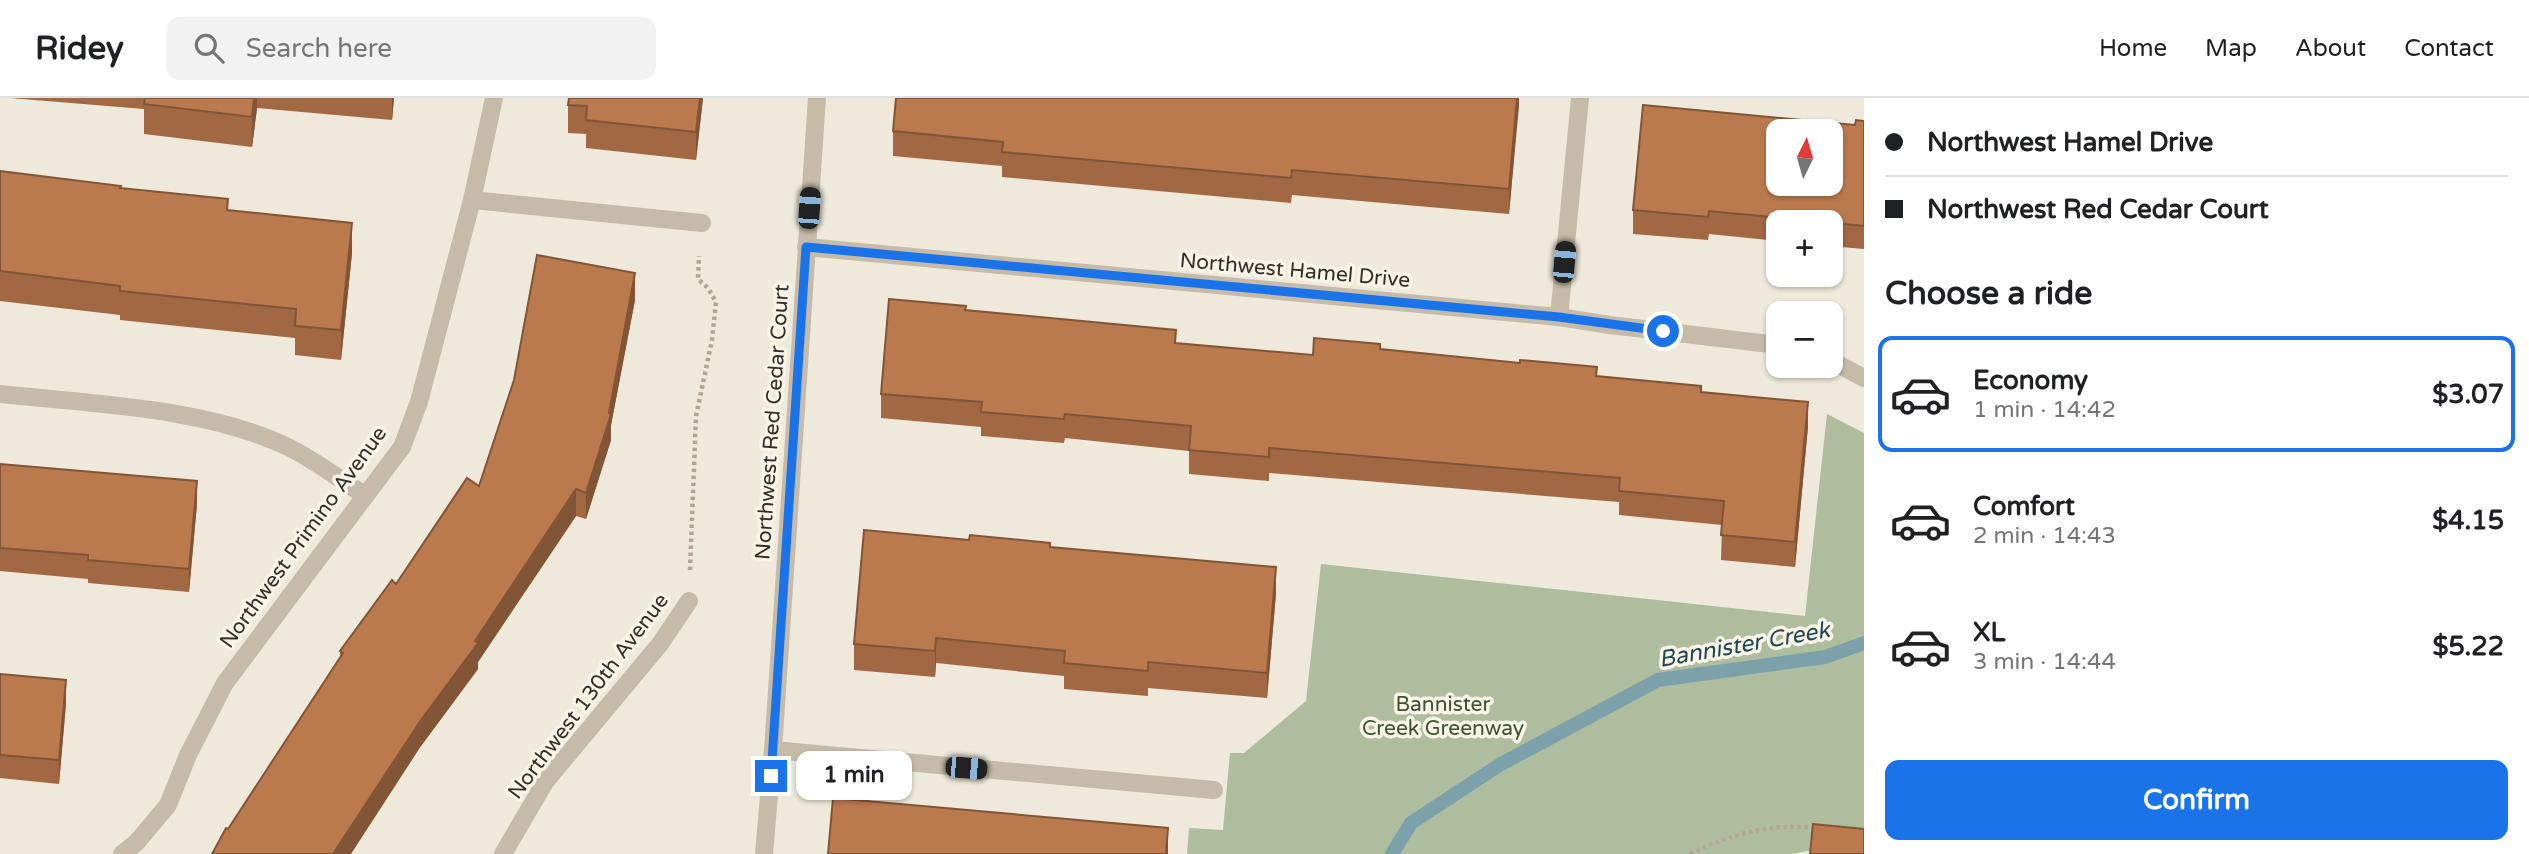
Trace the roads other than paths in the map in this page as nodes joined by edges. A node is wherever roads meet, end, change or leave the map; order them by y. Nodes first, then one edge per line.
1 (494, 98) edge
2 (817, 98) edge
3 (1580, 98) edge
4 (472, 200) junction
5 (702, 223) road end
6 (806, 247) junction
7 (1559, 317) junction
8 (1766, 343) edge
9 (1843, 366) edge
10 (1864, 378) edge
11 (0, 394) edge
12 (365, 495) junction
13 (689, 601) road end
14 (774, 750) junction
15 (1214, 790) dead end
16 (122, 854) edge
17 (503, 854) edge
18 (764, 854) edge

1 - 4 street, Northwest Primino Avenue
2 - 6 street, Northwest Red Cedar Court
3 - 7 street
4 - 5 street
4 - 12 street, Northwest Primino Avenue
6 - 7 street, Northwest Hamel Drive
6 - 14 street, Northwest Red Cedar Court
7 - 8 street, Northwest Hamel Drive
9 - 10 street
11 - 12 street
12 - 16 street, Northwest Primino Avenue
13 - 17 street, Northwest 130th Avenue
14 - 15 street
14 - 18 street, Northwest Red Cedar Court

